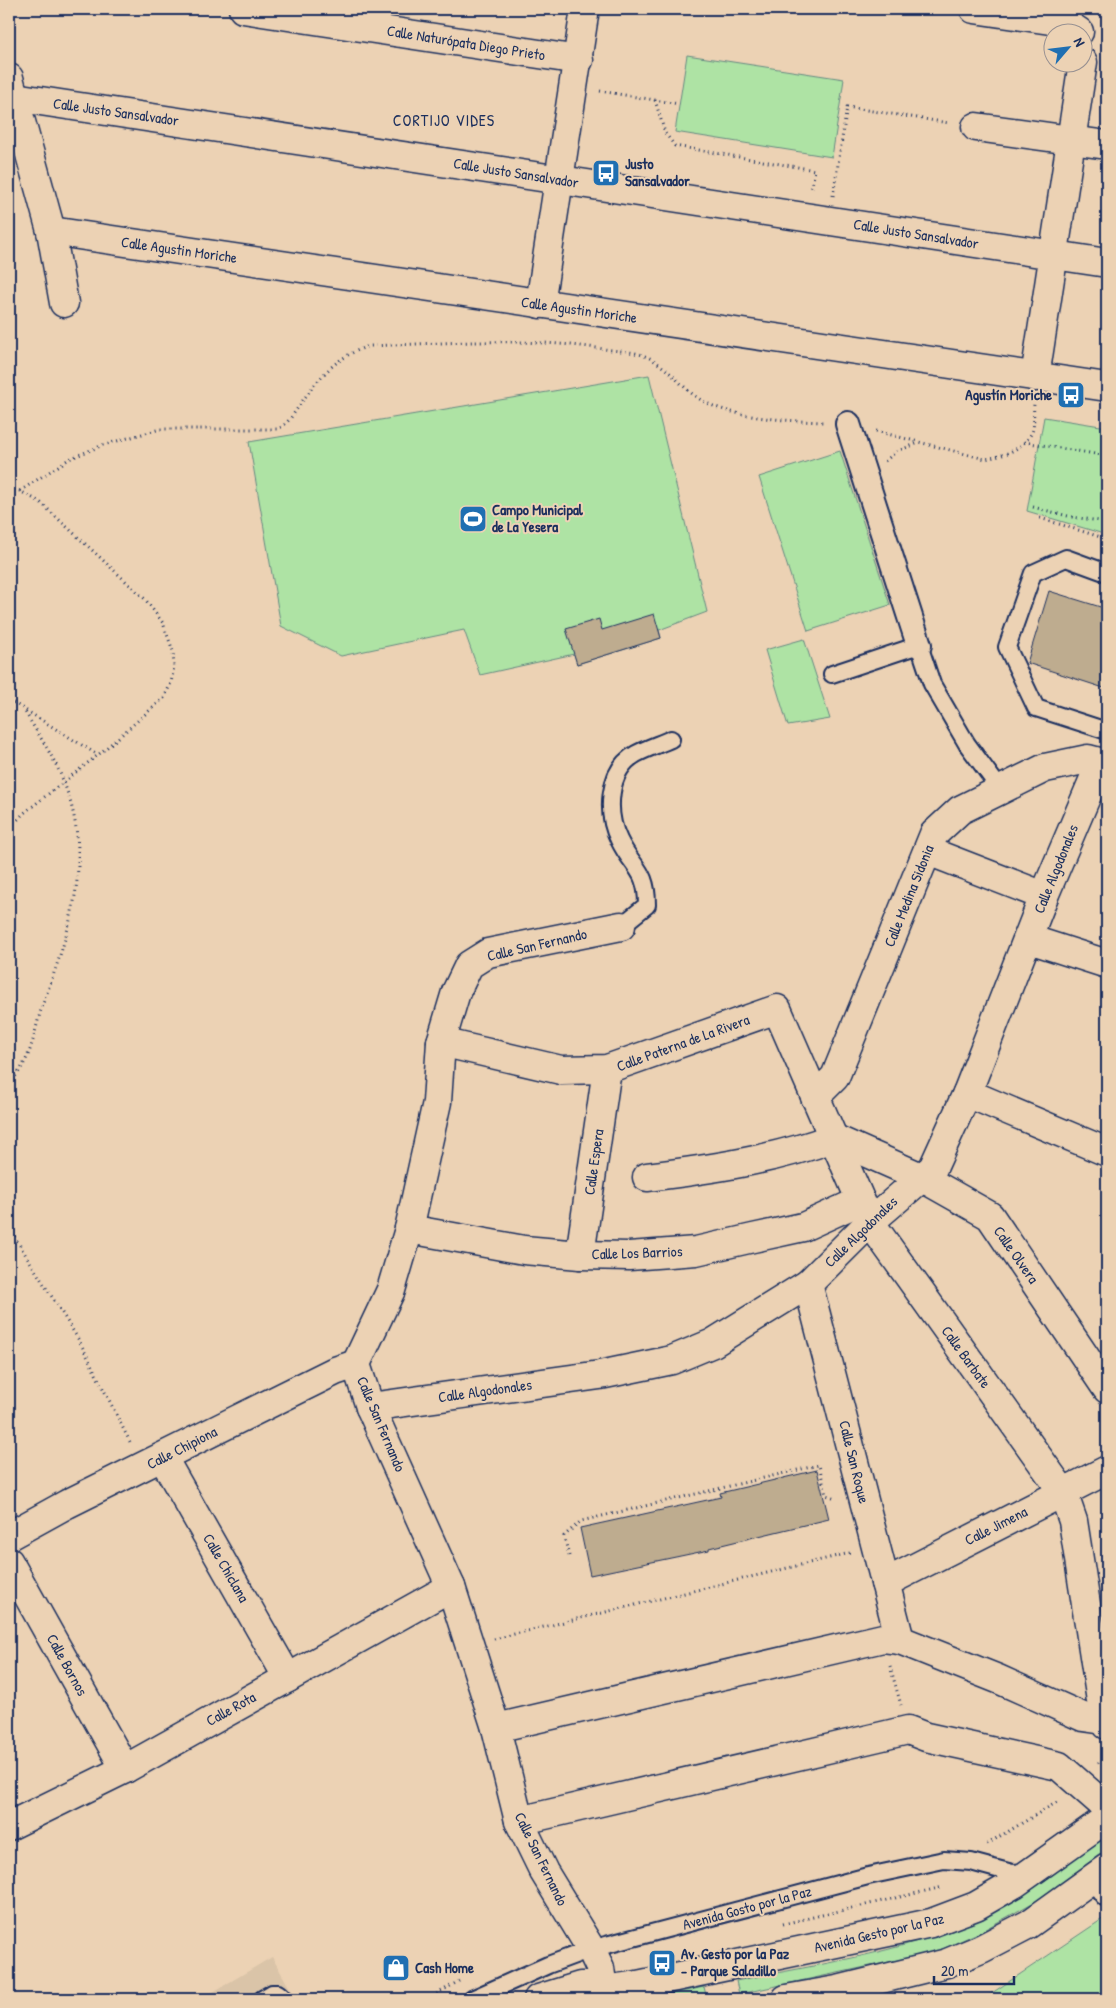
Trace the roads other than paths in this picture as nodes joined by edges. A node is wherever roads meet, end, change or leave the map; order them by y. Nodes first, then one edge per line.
1 (243, 9) edge
2 (585, 9) edge
3 (974, 9) edge
4 (1064, 22) edge
5 (578, 60) junction
6 (1081, 72) edge
7 (11, 87) edge
8 (976, 127) road end
9 (1071, 140) junction
10 (1107, 145) edge
11 (561, 180) junction
12 (51, 231) junction
13 (1053, 255) junction
14 (1107, 263) edge
15 (64, 303) dead end
16 (540, 304) junction
17 (1035, 377) junction
18 (1107, 387) edge
19 (848, 424) road end
20 (1107, 572) edge
21 (918, 645) junction
22 (832, 674) dead end
23 (1107, 731) edge
24 (671, 739) dead end
25 (1104, 763) edge
26 (1000, 790) junction
27 (928, 850) junction
28 (1044, 896) junction
29 (621, 926) joint
30 (1029, 939) junction
31 (1107, 964) edge
32 (777, 1009) joint
33 (440, 1042) junction
34 (607, 1070) junction
35 (967, 1093) junction
36 (815, 1097) junction
37 (834, 1138) junction
38 (1107, 1152) edge
39 (647, 1177) dead end
40 (921, 1177) junction
41 (865, 1212) junction
42 (409, 1229) junction
43 (580, 1256) junction
44 (808, 1284) junction
45 (356, 1364) junction
46 (1107, 1389) edge
47 (370, 1407) junction
48 (152, 1463) junction
49 (1107, 1470) edge
50 (1063, 1492) junction
51 (9, 1536) edge
52 (9, 1562) edge
53 (886, 1583) junction
54 (451, 1587) junction
55 (892, 1639) junction
56 (288, 1678) junction
57 (1106, 1723) edge
58 (496, 1728) junction
59 (125, 1769) junction
60 (1107, 1808) edge
61 (1107, 1818) edge
62 (519, 1821) junction
63 (9, 1826) edge
64 (1031, 1872) junction
65 (1103, 1880) edge
66 (591, 1949) junction
67 (608, 1995) edge
68 (262, 1999) edge
69 (285, 1999) edge
70 (472, 1999) edge
71 (538, 1999) edge
72 (786, 1999) edge

1 - 5 street, Calle Naturópata Diego Prieto
2 - 5 street
3 - 4 street
5 - 11 street
6 - 9 street
7 - 11 street, Calle Justo Sansalvador
7 - 12 street
8 - 9 street
9 - 10 street
9 - 13 street
11 - 13 street, Calle Justo Sansalvador
11 - 16 street
12 - 15 street
12 - 16 street, Calle Agustin Moriche
13 - 14 street, Calle Justo Sansalvador
13 - 17 street
16 - 17 street, Calle Agustin Moriche
17 - 18 street, Calle Agustin Moriche
19 - 21 street
20 - 23 lane
21 - 22 lane
21 - 26 lane
24 - 29 lane
25 - 26 street, Calle Medina Sidonia
25 - 28 street, Calle Algodonales
26 - 27 street, Calle Medina Sidonia
27 - 28 street
27 - 36 street, Calle Medina Sidonia
28 - 30 street, Calle Algodonales
29 - 33 street, Calle San Fernando
30 - 31 street
30 - 35 street, Calle Algodonales
32 - 34 street, Calle Paterna de La Rivera
32 - 36 street, Calle Barbate
33 - 34 street, Calle Paterna de La Rivera
33 - 42 street, Calle San Fernando
34 - 43 street, Calle Espera
35 - 38 street
35 - 40 street, Calle Algodonales
36 - 37 street, Calle Barbate
37 - 39 street
37 - 40 street, Calle Olvera
37 - 41 street, Calle Barbate
40 - 41 street, Calle Algodonales
40 - 46 street, Calle Olvera
41 - 43 street, Calle Los Barrios
41 - 44 street, Calle Algodonales
41 - 50 street, Calle Barbate
42 - 43 street, Calle Los Barrios
42 - 45 street, Calle San Fernando
44 - 47 street, Calle Algodonales
44 - 53 street, Calle San Roque
45 - 47 street, Calle San Fernando
45 - 48 street, Calle Chipiona
47 - 54 street, Calle San Fernando
48 - 51 street, Calle Chipiona
48 - 56 street, Calle Chiclana
49 - 50 street, Calle Jimena
50 - 53 street, Calle Jimena
50 - 57 street, Calle Barbate
52 - 59 street, Calle Bornos
53 - 55 street, Calle San Roque
54 - 56 street, Calle Rota
54 - 58 street, Calle San Fernando
55 - 57 street
55 - 58 street
56 - 59 street, Calle Rota
58 - 62 street, Calle San Fernando
59 - 63 street, Calle Rota
60 - 62 street
61 - 64 street, Avenida Gesto por la Paz
62 - 66 street, Calle San Fernando
64 - 66 lane, Avenida Gosto por la Paz
64 - 67 street, Avenida Gesto por la Paz
65 - 72 street
66 - 67 street, Calle San Fernando
66 - 70 lane, Avenida Gosto por la Paz
67 - 71 street, Avenida Gesto por la Paz
68 - 69 lane

